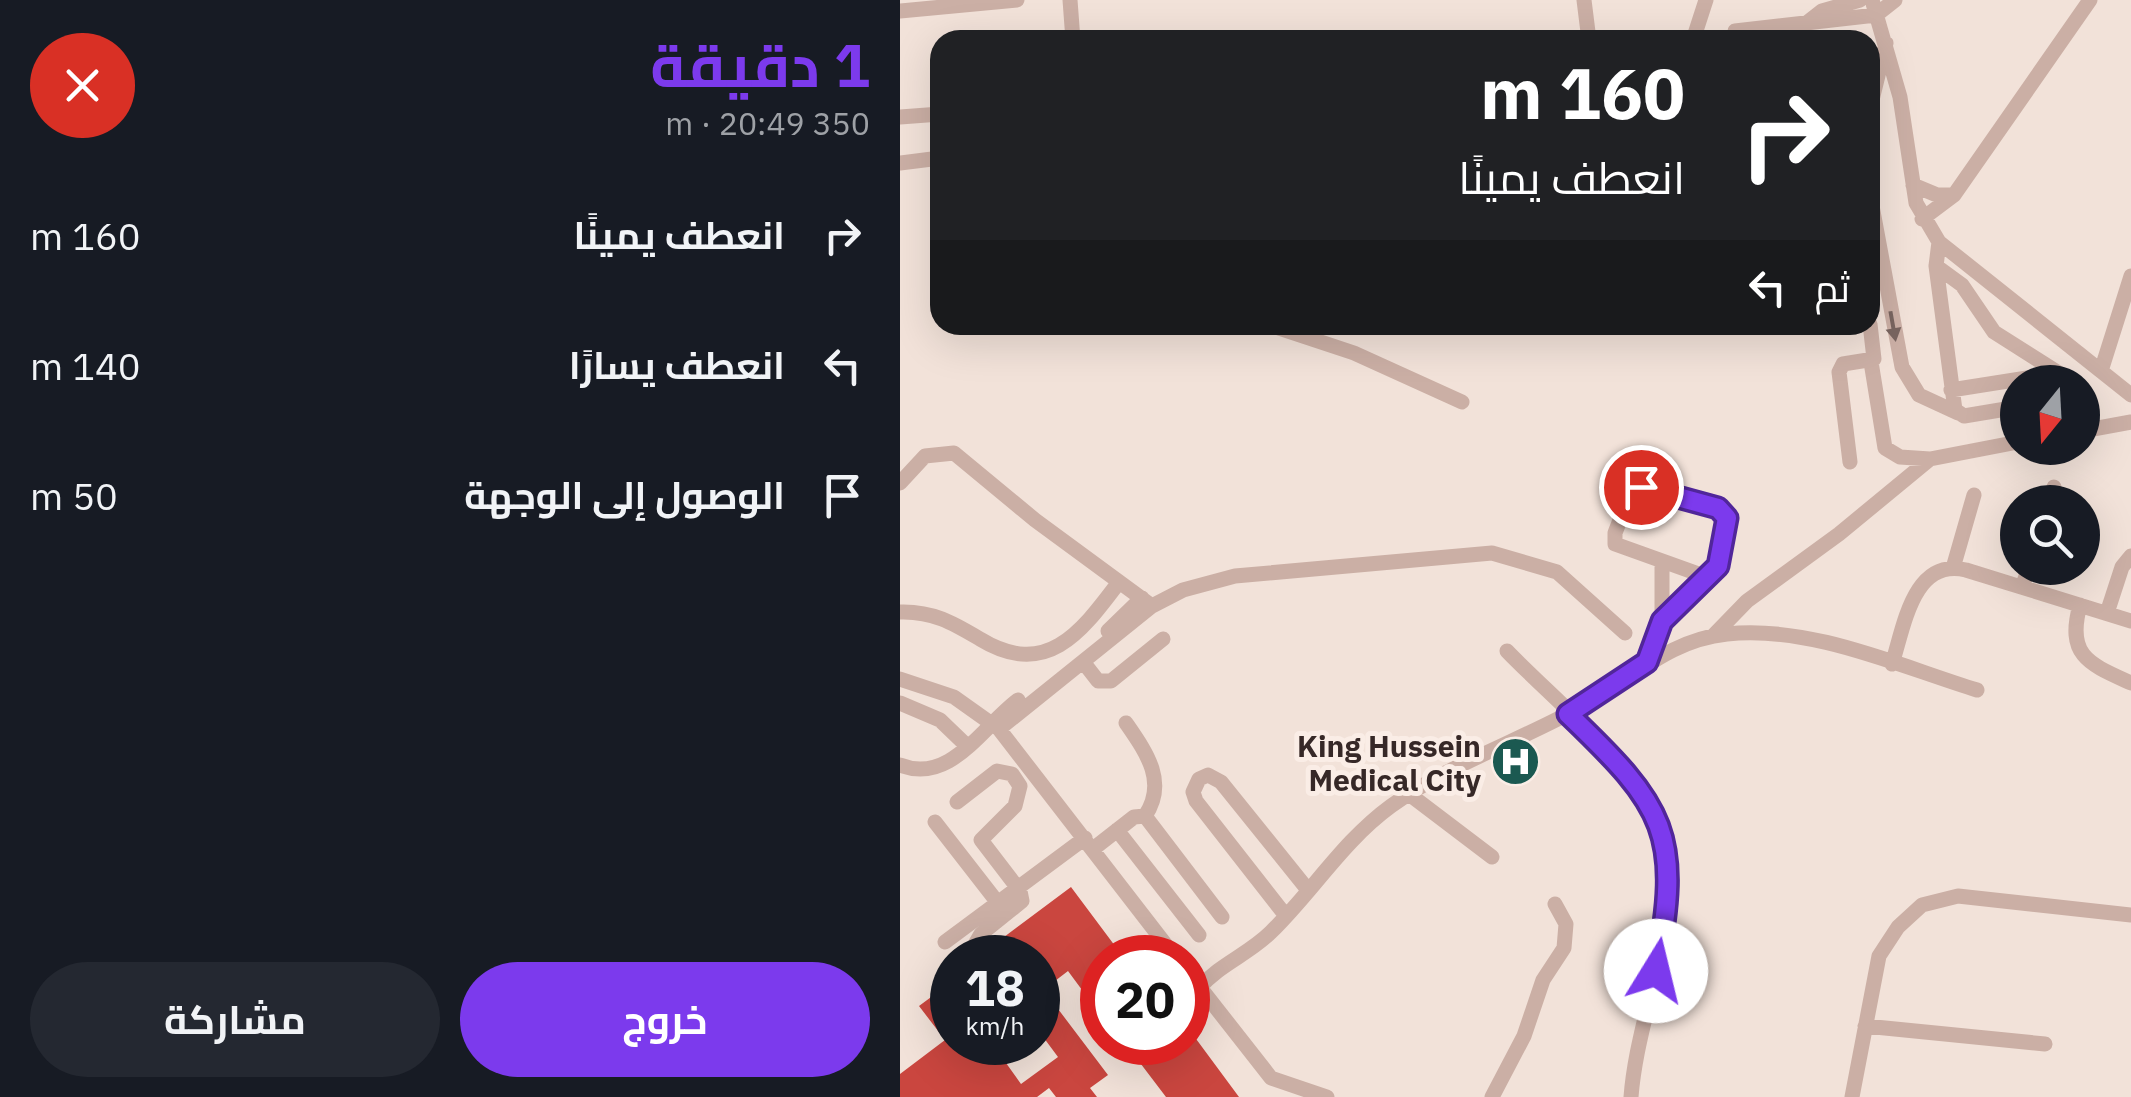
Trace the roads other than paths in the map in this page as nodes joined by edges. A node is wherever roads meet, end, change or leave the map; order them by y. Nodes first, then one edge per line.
1 (1017, 0) edge
2 (1070, 0) edge
3 (1584, 0) edge
4 (1706, 0) edge
5 (1860, 0) edge
6 (1895, 0) edge
7 (2090, 0) edge
8 (1874, 7) edge
9 (900, 11) edge
10 (1808, 22) junction
11 (1072, 30) edge
12 (1588, 30) edge
13 (1696, 30) edge
14 (1744, 30) edge
15 (1886, 43) junction
16 (1880, 67) edge
17 (930, 115) edge
18 (900, 118) edge
19 (930, 159) edge
20 (900, 163) edge
21 (1914, 185) junction
22 (1954, 195) junction
23 (1922, 220) junction
24 (1939, 242) junction
25 (1880, 247) edge
26 (1936, 266) junction
27 (2131, 276) edge
28 (1300, 335) edge
29 (1872, 335) edge
30 (1870, 362) junction
31 (2049, 365) edge
32 (2104, 374) junction
33 (2100, 375) edge
34 (2000, 386) edge
35 (1951, 390) junction
36 (2131, 394) edge
37 (1462, 402) dead end
38 (2000, 409) edge
39 (1958, 414) junction
40 (2131, 422) edge
41 (2100, 428) edge
42 (2000, 445) edge
43 (1930, 459) junction
44 (1850, 462) dead end
45 (900, 483) edge
46 (1974, 495) dead end
47 (2131, 556) edge
48 (1662, 563) junction
49 (1952, 568) junction
50 (1707, 577) junction
51 (1119, 582) junction
52 (2022, 587) joint
53 (1147, 602) junction
54 (2080, 605) junction
55 (900, 612) edge
56 (2107, 614) junction
57 (1662, 621) junction
58 (2131, 621) edge
59 (1625, 633) dead end
60 (1712, 636) junction
61 (1163, 639) dead end
62 (1506, 650) dead end
63 (1647, 662) junction
64 (1084, 663) junction
65 (1892, 664) junction
66 (900, 678) edge
67 (2131, 683) edge
68 (1978, 690) dead end
69 (900, 703) edge
70 (1568, 714) junction
71 (1126, 723) dead end
72 (995, 725) junction
73 (966, 746) junction
74 (900, 764) edge
75 (1409, 794) junction
76 (957, 802) dead end
77 (1144, 816) junction
78 (936, 822) dead end
79 (1117, 830) junction
80 (1089, 843) junction
81 (1492, 857) dead end
82 (1018, 888) junction
83 (1308, 890) junction
84 (998, 903) junction
85 (1555, 904) dead end
86 (2131, 915) edge
87 (1286, 916) junction
88 (1222, 917) dead end
89 (955, 935) edge
90 (979, 935) edge
91 (1159, 935) edge
92 (1199, 935) dead end
93 (1210, 976) edge
94 (1210, 1002) edge
95 (1865, 1026) junction
96 (2045, 1044) dead end
97 (1327, 1097) edge
98 (1492, 1097) edge
99 (1631, 1097) edge
100 (1852, 1097) edge

1 - 9 street
2 - 11 street
3 - 12 street
4 - 13 street
5 - 10 street
6 - 8 street
7 - 22 street
8 - 10 street
8 - 15 street
10 - 14 street
15 - 16 street
15 - 21 street
17 - 18 street
19 - 20 street
21 - 22 street
21 - 23 street
22 - 23 street
23 - 24 street
24 - 26 street
24 - 32 street
25 -> 39 street
26 - 31 street
26 - 35 street
27 - 32 street
28 - 37 street
29 - 30 street
30 - 43 street
30 - 44 street
32 - 33 street
32 - 36 street
34 - 35 street
35 - 39 street
38 - 39 street
40 - 41 street
42 - 43 street
43 - 60 street
45 - 51 street
46 - 49 street
47 - 56 street
48 - 50 street
48 - 50 street
48 - 57 street
49 - 52 street
49 - 65 street
50 - 57 street
51 - 53 street
51 - 55 street
52 - 54 street
53 - 59 street
53 - 64 street
53 - 72 street
54 - 56 street
54 - 67 street
56 - 58 street
57 - 63 street
60 - 63 street
60 - 65 street
61 - 64 street
62 - 70 street
63 - 70 street
64 - 72 street
65 - 68 street
66 - 72 street
69 - 73 street
70 - 75 street
70 - 99 street
71 - 77 street
72 - 73 street
72 - 80 street
73 - 74 street
75 - 81 street
75 - 83 street
76 - 82 street
77 - 79 street
77 - 88 street
78 - 84 street
79 - 80 street
79 - 92 street
80 - 82 street
80 - 91 street
82 - 84 street
82 - 90 street
83 - 87 street
83 - 87 street
84 - 89 street
85 - 98 street
86 - 95 street
87 - 93 street
94 - 97 street
95 - 96 street
95 - 100 street

